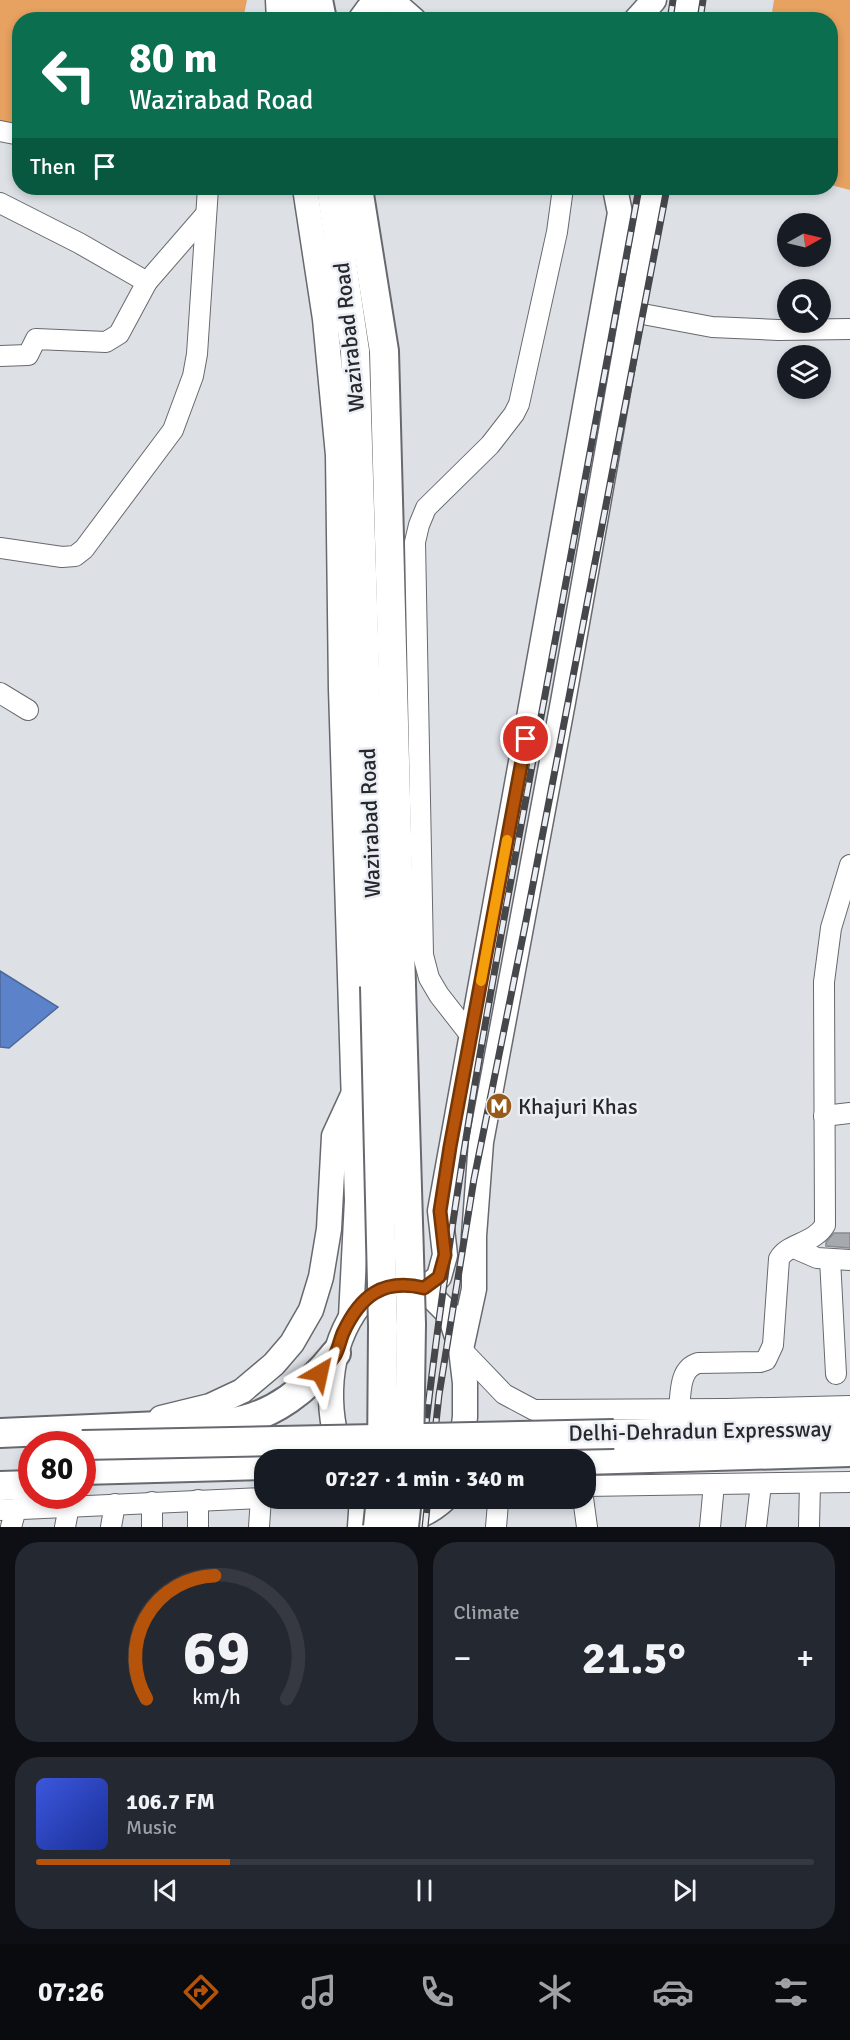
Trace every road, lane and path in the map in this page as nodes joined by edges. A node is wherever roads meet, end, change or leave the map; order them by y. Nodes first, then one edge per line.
1 (383, 0) edge
2 (391, 0) edge
3 (654, 0) edge
4 (366, 12) edge
5 (405, 12) edge
6 (643, 12) edge
7 (207, 195) edge
8 (306, 195) edge
9 (332, 195) edge
10 (360, 195) edge
11 (562, 195) edge
12 (616, 195) edge
13 (653, 195) edge
14 (0, 203) edge
15 (206, 214) junction
16 (147, 282) junction
17 (632, 312) junction
18 (850, 329) edge
19 (0, 356) edge
20 (0, 548) edge
21 (0, 693) edge
22 (28, 710) dead end
23 (850, 866) edge
24 (471, 1036) junction
25 (354, 1093) junction
26 (850, 1113) edge
27 (824, 1116) junction
28 (794, 1248) junction
29 (840, 1260) edge
30 (424, 1288) junction
31 (351, 1317) junction
32 (461, 1350) junction
33 (336, 1353) junction
34 (836, 1374) dead end
35 (681, 1393) junction
36 (850, 1406) edge
37 (0, 1424) edge
38 (850, 1428) edge
39 (0, 1433) edge
40 (96, 1445) edge
41 (0, 1446) edge
42 (18, 1446) edge
43 (339, 1449) edge
44 (382, 1449) edge
45 (408, 1449) edge
46 (461, 1449) edge
47 (850, 1452) edge
48 (596, 1460) edge
49 (254, 1465) edge
50 (96, 1470) edge
51 (0, 1471) edge
52 (18, 1471) edge
53 (850, 1482) edge
54 (810, 1483) junction
55 (714, 1484) junction
56 (761, 1484) junction
57 (18, 1485) edge
58 (0, 1486) edge
59 (596, 1486) edge
60 (254, 1492) edge
61 (254, 1493) edge
62 (96, 1495) edge
63 (96, 1500) edge
64 (198, 1500) junction
65 (152, 1502) junction
66 (115, 1504) junction
67 (29, 1509) edge
68 (71, 1509) edge
69 (261, 1509) edge
70 (362, 1509) edge
71 (375, 1509) edge
72 (380, 1509) edge
73 (406, 1509) edge
74 (498, 1509) edge
75 (585, 1509) edge
76 (437, 1512) edge
77 (9, 1515) edge
78 (65, 1527) edge
79 (111, 1527) edge
80 (152, 1527) edge
81 (198, 1527) edge
82 (259, 1527) edge
83 (360, 1527) edge
84 (378, 1527) edge
85 (404, 1527) edge
86 (496, 1527) edge
87 (587, 1527) edge
88 (710, 1527) edge
89 (756, 1527) edge
90 (809, 1527) edge

1 - 4 main road
2 - 5 main road
3 - 6 main road
7 - 15 street
8 - 25 main road
9 - 44 highway, Wazirabad Road, bridge
10 - 45 highway, Wazirabad Road, bridge
11 - 24 street
12 - 24 main road
13 - 17 main road
14 - 16 street
15 - 16 street
15 - 20 street
16 - 19 street
17 - 18 street
17 - 32 main road
21 - 22 street
23 - 27 street
24 - 30 main road
25 - 31 main road
25 - 37 main road
26 - 27 street
27 - 28 street
28 - 29 street
28 - 35 street
29 - 34 street
30 - 31 main road
30 - 32 main road
31 - 33 main road
32 - 35 street
32 - 46 main road
33 - 39 highway
33 - 43 main road
35 - 36 street
38 - 40 highway, Delhi-Dehradun Expressway, bridge
41 - 42 highway
47 - 48 highway, Delhi-Dehradun Expressway
49 - 50 highway
51 - 52 highway
53 - 54 street
54 - 56 street
54 - 90 street
55 - 56 street
55 - 59 street
55 - 88 street
56 - 89 street
57 - 58 highway
60 - 62 highway
61 - 64 street
63 - 66 street
64 - 65 street
64 - 81 street
65 - 66 street
65 - 80 street
66 - 79 street
67 - 77 street
68 - 78 street
69 - 82 street
70 - 83 main road
71 - 76 main road
72 - 84 highway, bridge
73 - 85 highway, bridge
74 - 86 street
75 - 87 street

